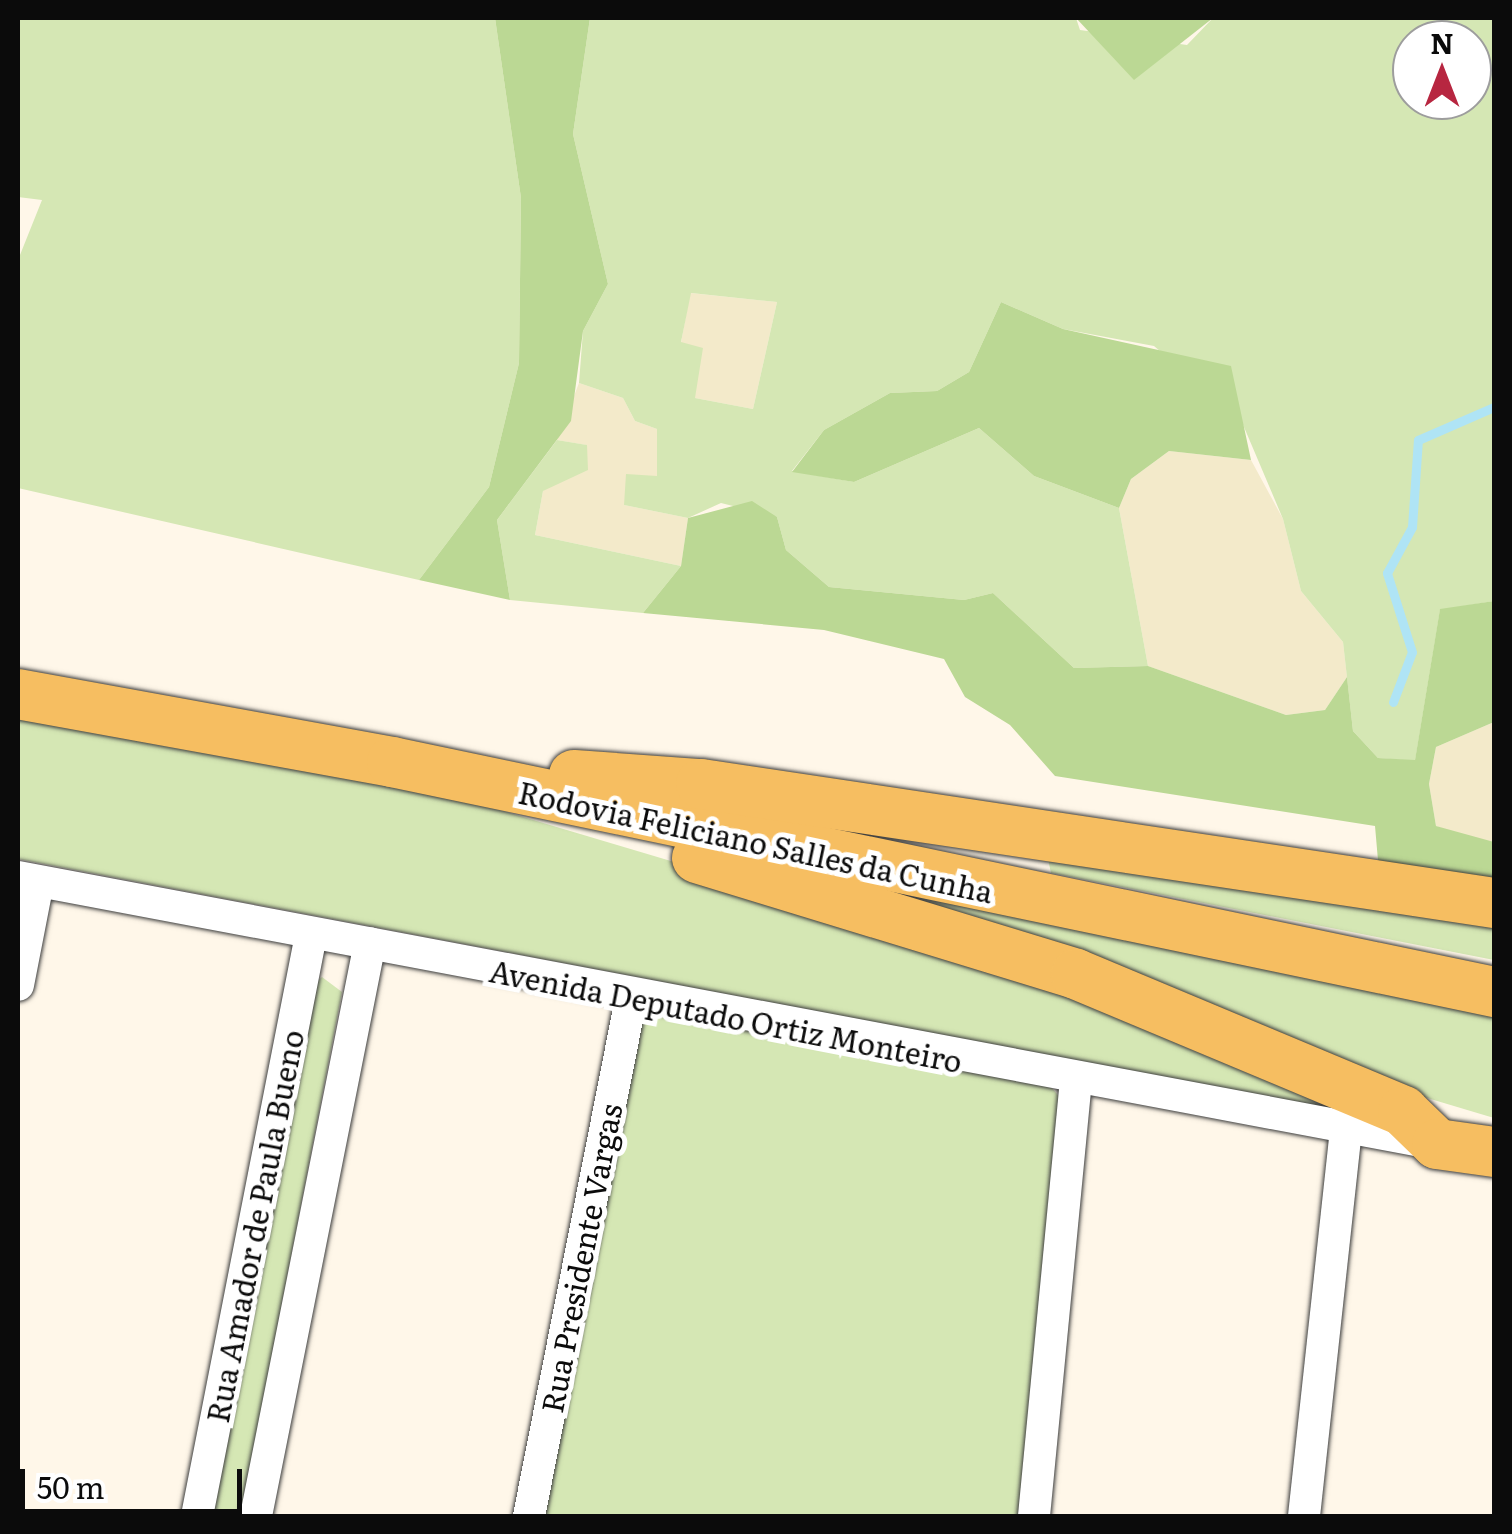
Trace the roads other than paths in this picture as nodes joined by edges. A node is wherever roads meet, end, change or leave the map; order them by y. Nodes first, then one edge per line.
1 (18, 694) edge
2 (392, 762) junction
3 (28, 880) edge
4 (1494, 903) edge
5 (311, 934) junction
6 (370, 943) junction
7 (18, 985) edge
8 (1494, 992) edge
9 (631, 998) junction
10 (1076, 1083) junction
11 (1346, 1128) junction
12 (1437, 1144) junction
13 (1494, 1152) edge
14 (197, 1516) edge
15 (256, 1516) edge
16 (529, 1516) edge
17 (1034, 1516) edge
18 (1304, 1516) edge

1 - 2 main road, Rodovia Feliciano Salles da Cunha
2 - 4 main road
2 - 8 main road, Rodovia Feliciano Salles da Cunha
2 - 12 main road
3 - 5 street, Avenida Deputado Ortiz Monteiro
3 - 7 street
5 - 6 street, Avenida Deputado Ortiz Monteiro
5 - 14 street, Rua Amador de Paula Bueno
6 - 9 street, Avenida Deputado Ortiz Monteiro
6 - 15 street, Rua Amador de Paula Bueno
9 - 10 street, Avenida Deputado Ortiz Monteiro
9 - 16 street, Rua Presidente Vargas
10 - 11 street, Avenida Deputado Ortiz Monteiro
10 - 17 street
11 - 12 street, Avenida Deputado Ortiz Monteiro
11 - 18 street
12 - 13 main road

